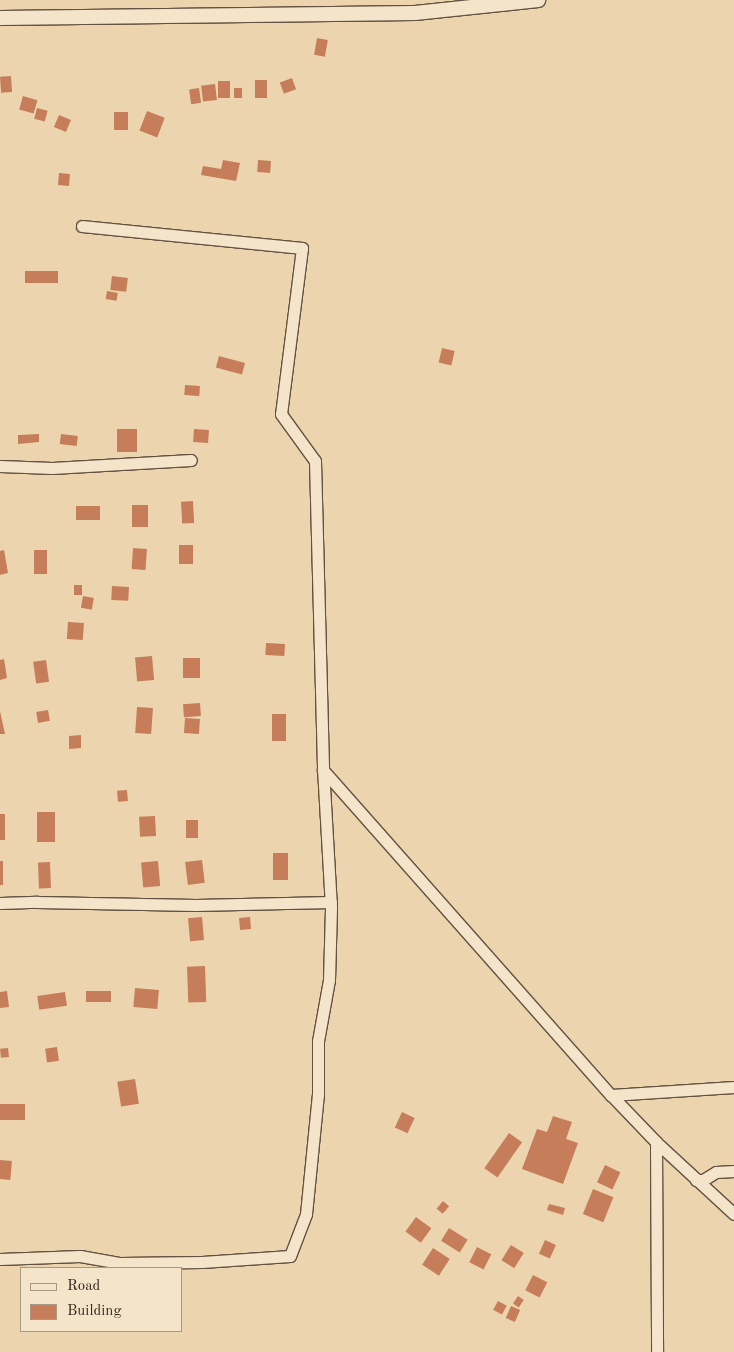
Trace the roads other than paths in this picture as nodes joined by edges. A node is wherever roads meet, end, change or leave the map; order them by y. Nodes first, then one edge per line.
1 (538, 0) edge
2 (0, 18) edge
3 (82, 226) dead end
4 (191, 460) dead end
5 (0, 466) edge
6 (323, 770) junction
7 (330, 902) junction
8 (0, 903) edge
9 (734, 1087) edge
10 (611, 1095) junction
11 (656, 1142) junction
12 (734, 1171) edge
13 (696, 1180) junction
14 (734, 1214) edge
15 (0, 1259) edge
16 (657, 1352) edge

1 - 2 street
3 - 6 street
4 - 5 street
6 - 7 street
6 - 10 street
7 - 8 street
7 - 15 street
9 - 10 street
10 - 11 street
11 - 13 street
11 - 16 street
12 - 13 street
13 - 14 street

